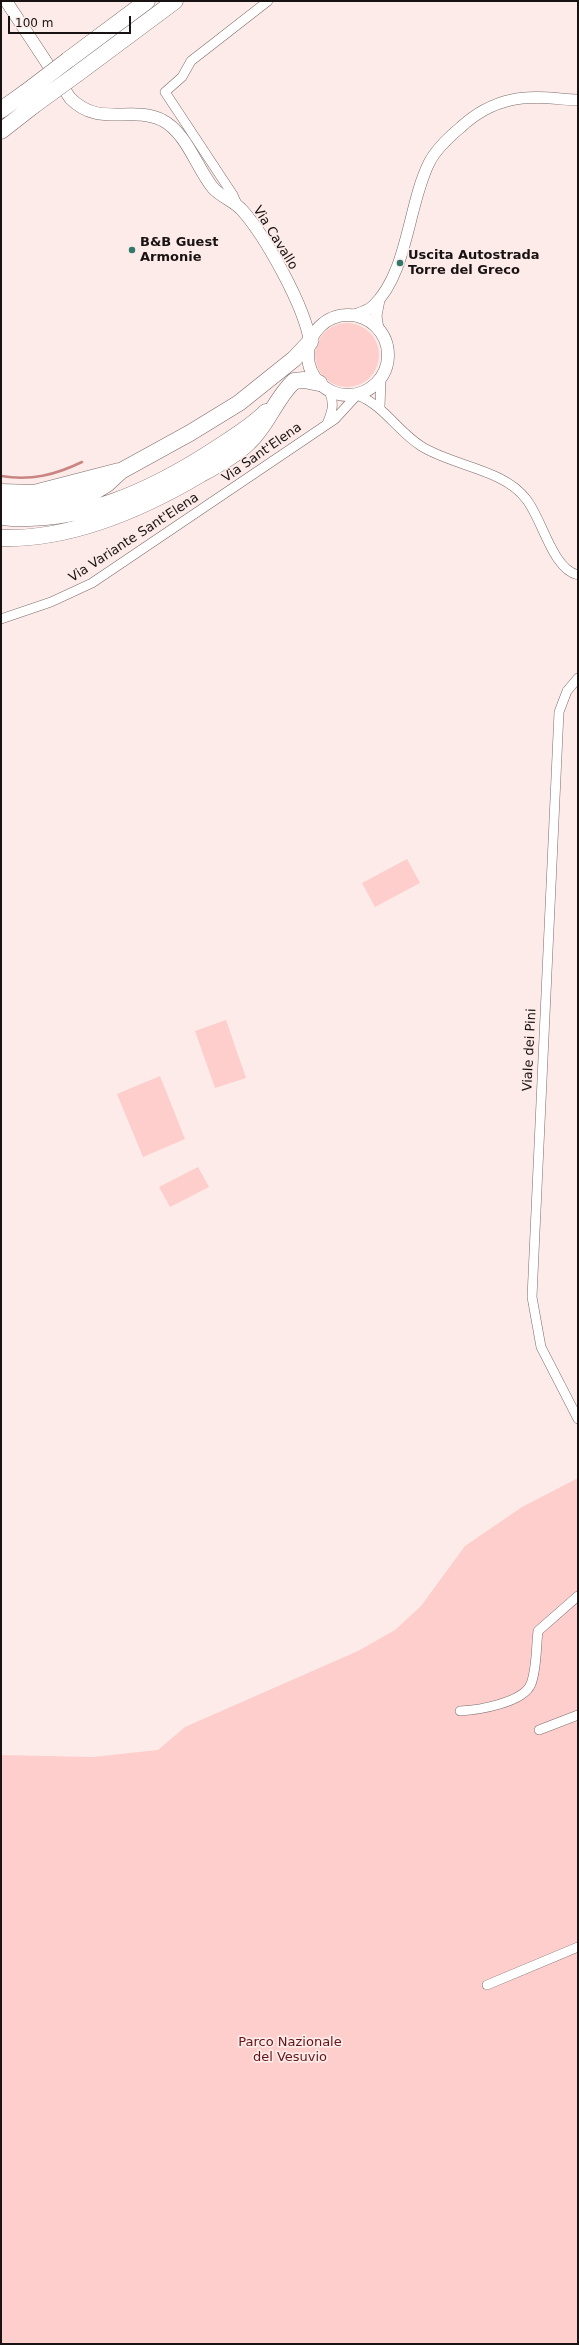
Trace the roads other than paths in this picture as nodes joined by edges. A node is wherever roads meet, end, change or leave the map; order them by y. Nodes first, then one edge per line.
1 (6, 1) edge
2 (147, 1) edge
3 (175, 1) edge
4 (268, 1) edge
5 (578, 100) edge
6 (1, 110) edge
7 (4, 130) edge
8 (239, 207) junction
9 (379, 299) junction
10 (297, 301) junction
11 (354, 315) junction
12 (329, 319) junction
13 (378, 329) junction
14 (310, 342) junction
15 (381, 379) junction
16 (324, 387) junction
17 (357, 395) junction
18 (279, 398) junction
19 (380, 408) junction
20 (326, 424) junction
21 (121, 471) junction
22 (1, 492) edge
23 (212, 503) joint
24 (1, 505) edge
25 (1, 516) edge
26 (1, 538) edge
27 (578, 575) edge
28 (1, 619) edge
29 (578, 678) edge
30 (578, 1419) edge
31 (578, 1596) edge
32 (460, 1711) dead end
33 (578, 1715) edge
34 (539, 1730) dead end
35 (578, 1947) edge
36 (487, 1985) dead end

1 - 8 main road, Via Cavallo
2 - 6 highway, bridge
3 - 7 highway, bridge
4 - 8 street
5 - 9 street
8 - 10 main road, Via Cavallo
9 - 11 street
9 - 13 street
10 - 12 main road
10 - 14 main road
11 - 12 main road
11 - 13 main road
12 - 14 main road
13 - 15 main road
14 - 16 main road
14 - 21 highway
15 - 17 main road
15 - 19 street
16 - 17 main road
16 - 18 highway
16 - 20 street
17 - 19 street
17 - 20 street, Via Sant'Elena
18 - 25 highway
18 - 26 highway
19 - 27 street
20 - 23 street, Via Sant'Elena
21 - 22 highway
21 - 24 highway
23 - 28 street, Via Variante Sant'Elena
29 - 30 street, Viale dei Pini
31 - 32 street
33 - 34 street
35 - 36 street

